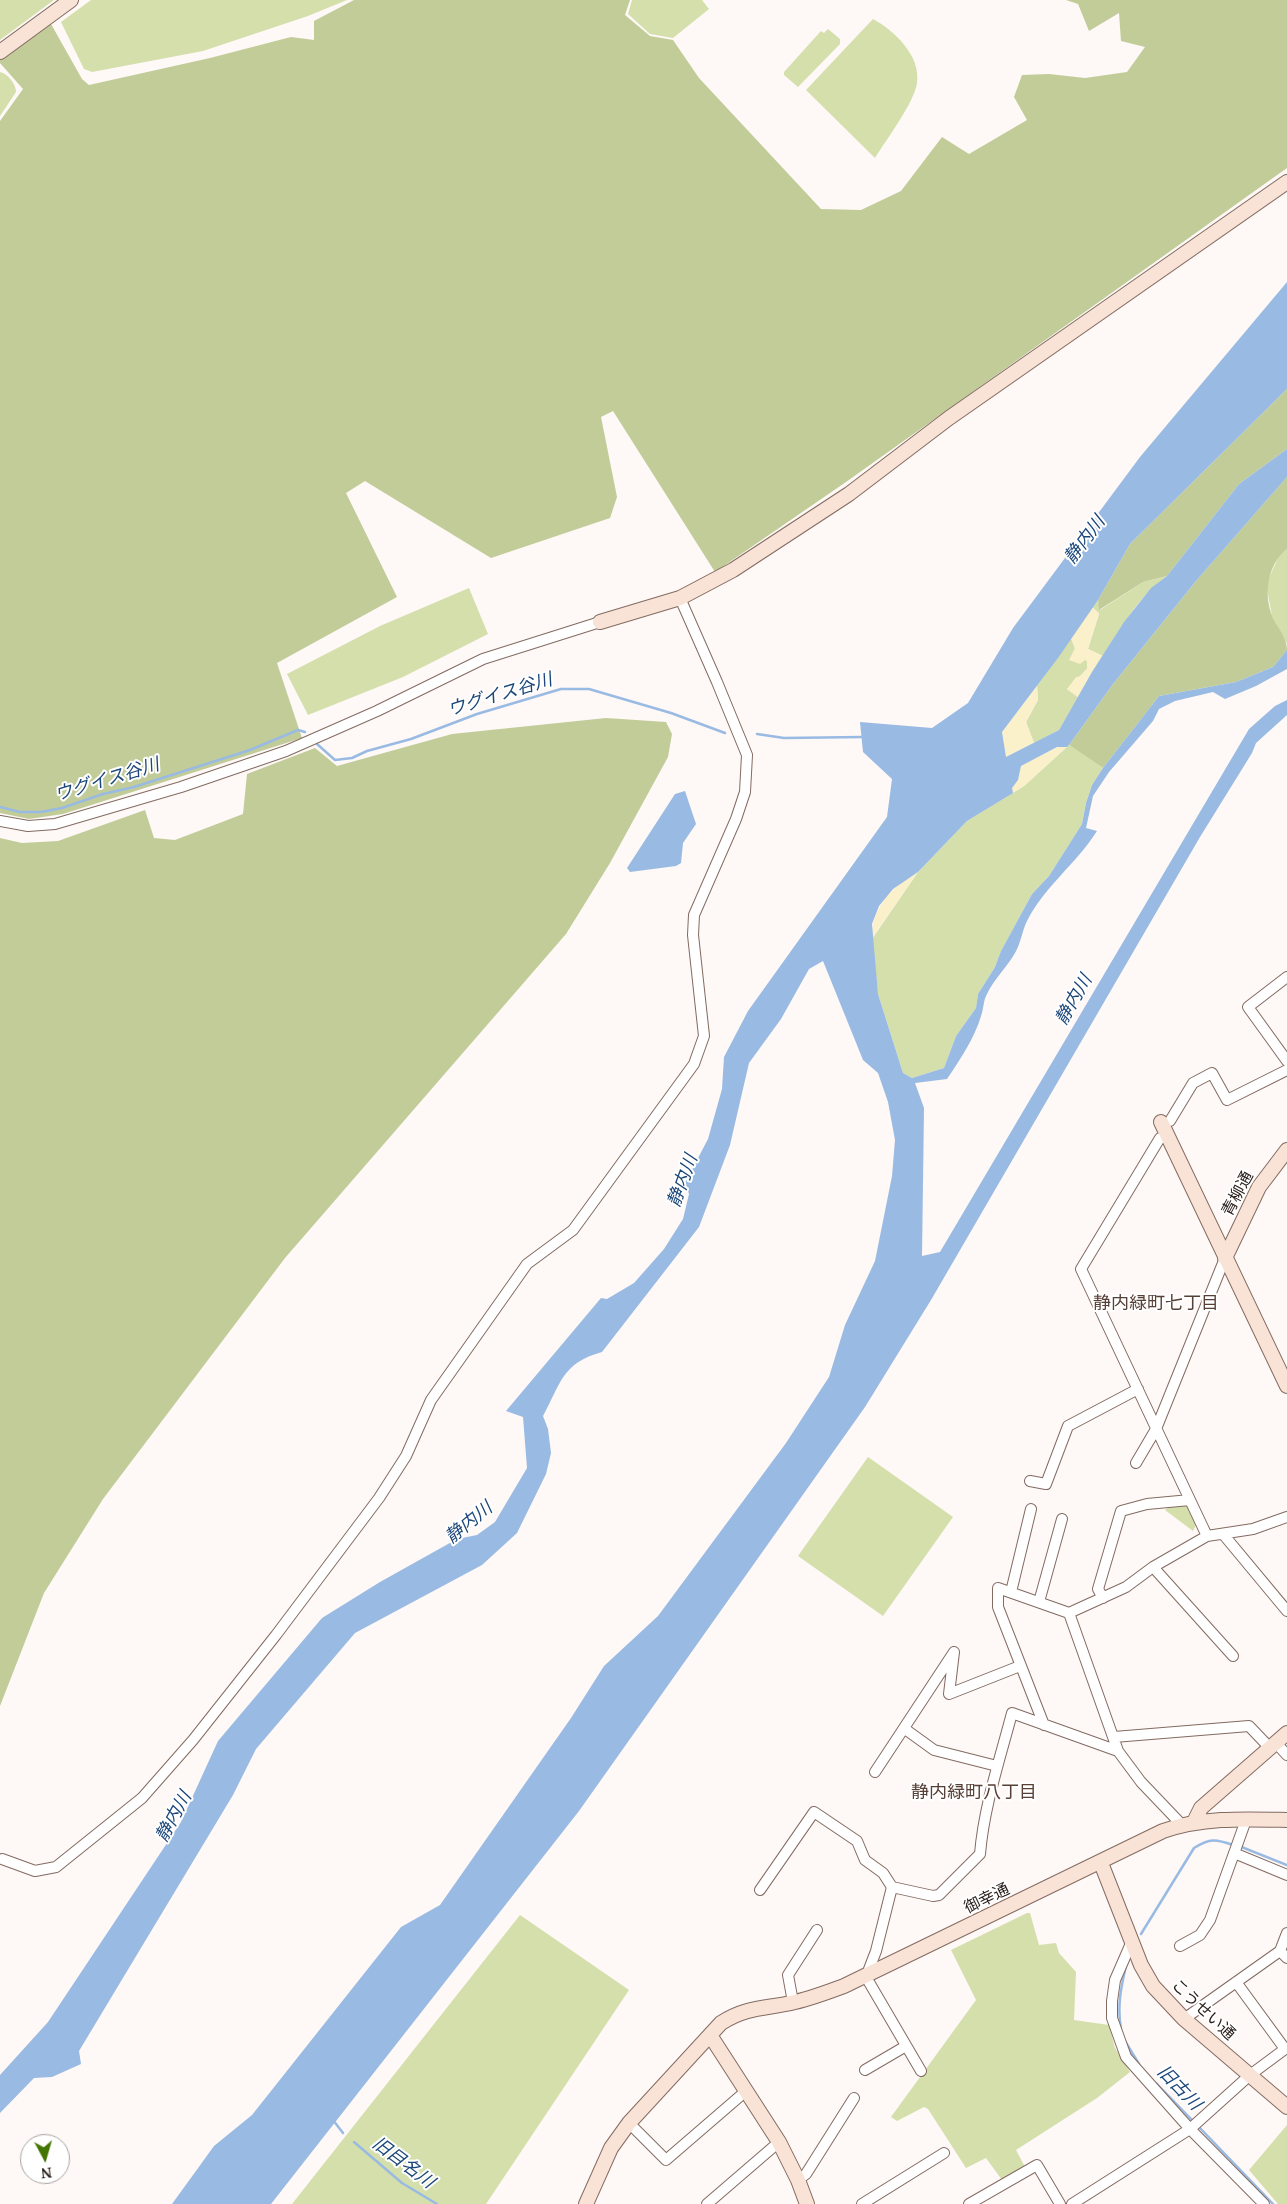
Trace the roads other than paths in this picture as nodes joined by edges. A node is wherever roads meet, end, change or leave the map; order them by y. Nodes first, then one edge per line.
1 (71, 0) edge
2 (0, 52) edge
3 (1287, 182) edge
4 (680, 598) junction
5 (600, 622) joint
6 (0, 820) edge
7 (1287, 977) edge
8 (1287, 1061) edge
9 (1287, 1070) edge
10 (1166, 1122) joint
11 (1160, 1138) dead end
12 (1287, 1150) edge
13 (1225, 1258) junction
14 (1287, 1386) edge
15 (1138, 1389) junction
16 (1156, 1429) junction
17 (1136, 1463) dead end
18 (1030, 1481) dead end
19 (1190, 1500) junction
20 (1031, 1509) dead end
21 (1287, 1517) edge
22 (1062, 1519) dead end
23 (1223, 1534) junction
24 (1207, 1536) junction
25 (1153, 1567) junction
26 (1011, 1592) junction
27 (1103, 1598) junction
28 (1039, 1602) junction
29 (1287, 1611) edge
30 (1069, 1613) junction
31 (1233, 1656) dead end
32 (1020, 1666) junction
33 (1044, 1724) junction
34 (905, 1729) junction
35 (1287, 1733) edge
36 (1114, 1737) junction
37 (1273, 1746) junction
38 (1118, 1751) junction
39 (1287, 1755) edge
40 (998, 1766) junction
41 (875, 1772) dead end
42 (1246, 1820) junction
43 (1287, 1820) edge
44 (1188, 1823) junction
45 (1235, 1849) junction
46 (2, 1858) dead end
47 (1101, 1863) junction
48 (1287, 1875) edge
49 (892, 1887) junction
50 (760, 1890) dead end
51 (817, 1930) dead end
52 (1287, 1934) edge
53 (1132, 1941) junction
54 (1180, 1946) dead end
55 (1284, 1955) edge
56 (866, 1977) junction
57 (1236, 1982) junction
58 (793, 2002) junction
59 (1184, 2019) junction
60 (710, 2035) junction
61 (906, 2046) junction
62 (865, 2070) dead end
63 (921, 2071) dead end
64 (1250, 2075) junction
65 (746, 2091) junction
66 (854, 2098) dead end
67 (1287, 2107) edge
68 (629, 2123) junction
69 (1194, 2125) junction
70 (779, 2142) junction
71 (944, 2153) dead end
72 (798, 2180) junction
73 (586, 2204) edge
74 (707, 2204) edge
75 (807, 2204) edge
76 (862, 2204) edge
77 (969, 2204) edge
78 (1060, 2204) edge
79 (1072, 2204) edge
80 (1264, 2204) edge

1 - 2 street
3 - 4 street
4 - 5 street
4 - 46 street
5 - 6 street
7 - 8 street
9 - 10 street
10 - 13 street
11 - 15 street
12 - 13 street, 青柳通
13 - 14 street
13 - 16 street
15 - 16 street
15 - 18 street
16 - 17 street
16 - 19 street
19 - 24 street
19 - 27 street
20 - 26 street
21 - 23 street
22 - 28 street
23 - 24 street
23 - 29 street
24 - 25 street
25 - 27 street
25 - 31 street
26 - 28 street
26 - 32 street
27 - 30 street
28 - 30 street
30 - 36 street
32 - 33 street
32 - 34 street
33 - 38 street
33 - 40 street
34 - 40 street
34 - 41 street
35 - 37 street
36 - 37 street
36 - 38 street
37 - 39 street
37 - 44 street
38 - 44 street
40 - 49 street
42 - 43 street, 御幸通
42 - 44 street, 御幸通
42 - 45 street
44 - 47 street, 御幸通
45 - 48 street
45 - 54 street
47 - 53 street, こうせい通
47 - 56 street, 御幸通
49 - 50 street
49 - 56 street
51 - 58 street
52 - 55 street
53 - 59 street, こうせい通
53 - 69 street
55 - 57 street
56 - 58 street, 御幸通
56 - 61 street
57 - 59 street
57 - 64 street
58 - 60 street, 御幸通
59 - 64 street, こうせい通
60 - 65 street
60 - 68 street, 御幸通
61 - 62 street
61 - 63 street
64 - 67 street, こうせい通
64 - 69 street
65 - 68 street
65 - 70 street
66 - 72 street
68 - 73 street, 御幸通
69 - 79 street
69 - 80 street
70 - 72 street
70 - 74 street
71 - 76 street
72 - 75 street
77 - 78 street

